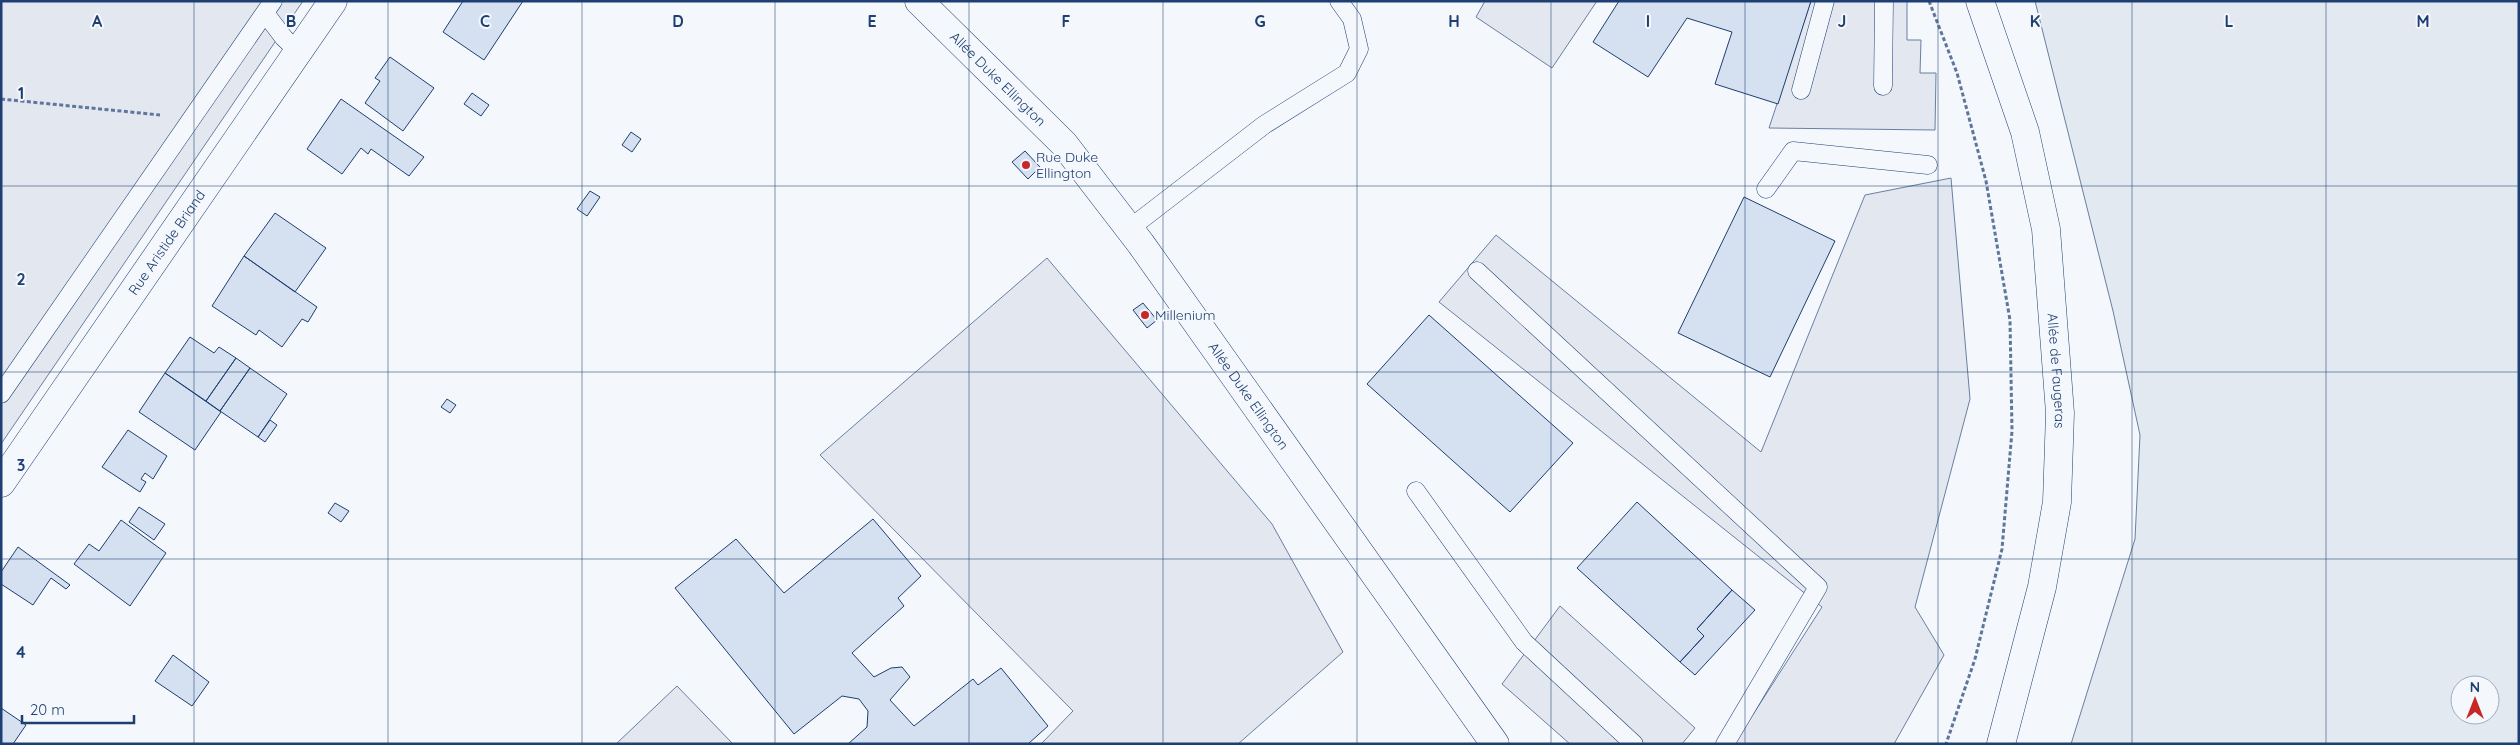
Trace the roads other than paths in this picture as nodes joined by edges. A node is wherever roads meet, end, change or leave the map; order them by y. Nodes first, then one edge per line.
1 (333, 1) edge
2 (919, 1) edge
3 (1339, 1) edge
4 (1824, 1) edge
5 (1884, 1) edge
6 (1980, 1) edge
7 (269, 7) edge
8 (298, 51) junction
9 (1883, 86) dead end
10 (1800, 90) dead end
11 (1928, 165) dead end
12 (1766, 189) dead end
13 (1129, 229) junction
14 (1477, 271) dead end
15 (1, 394) edge
16 (1, 483) edge
17 (1416, 491) dead end
18 (1495, 744) edge
19 (1634, 744) edge
20 (1725, 744) edge
21 (2001, 744) edge

1 - 8 street, Rue Aristide Briand
2 - 13 street, Allée Duke Ellington
3 - 13 lane
4 - 10 lane
5 - 9 lane
6 - 21 street, Allée de Faugeras
7 - 8 lane
7 - 15 lane
8 - 16 street, Rue Aristide Briand
11 - 12 lane
13 - 18 street, Allée Duke Ellington
14 - 20 lane
17 - 19 lane

